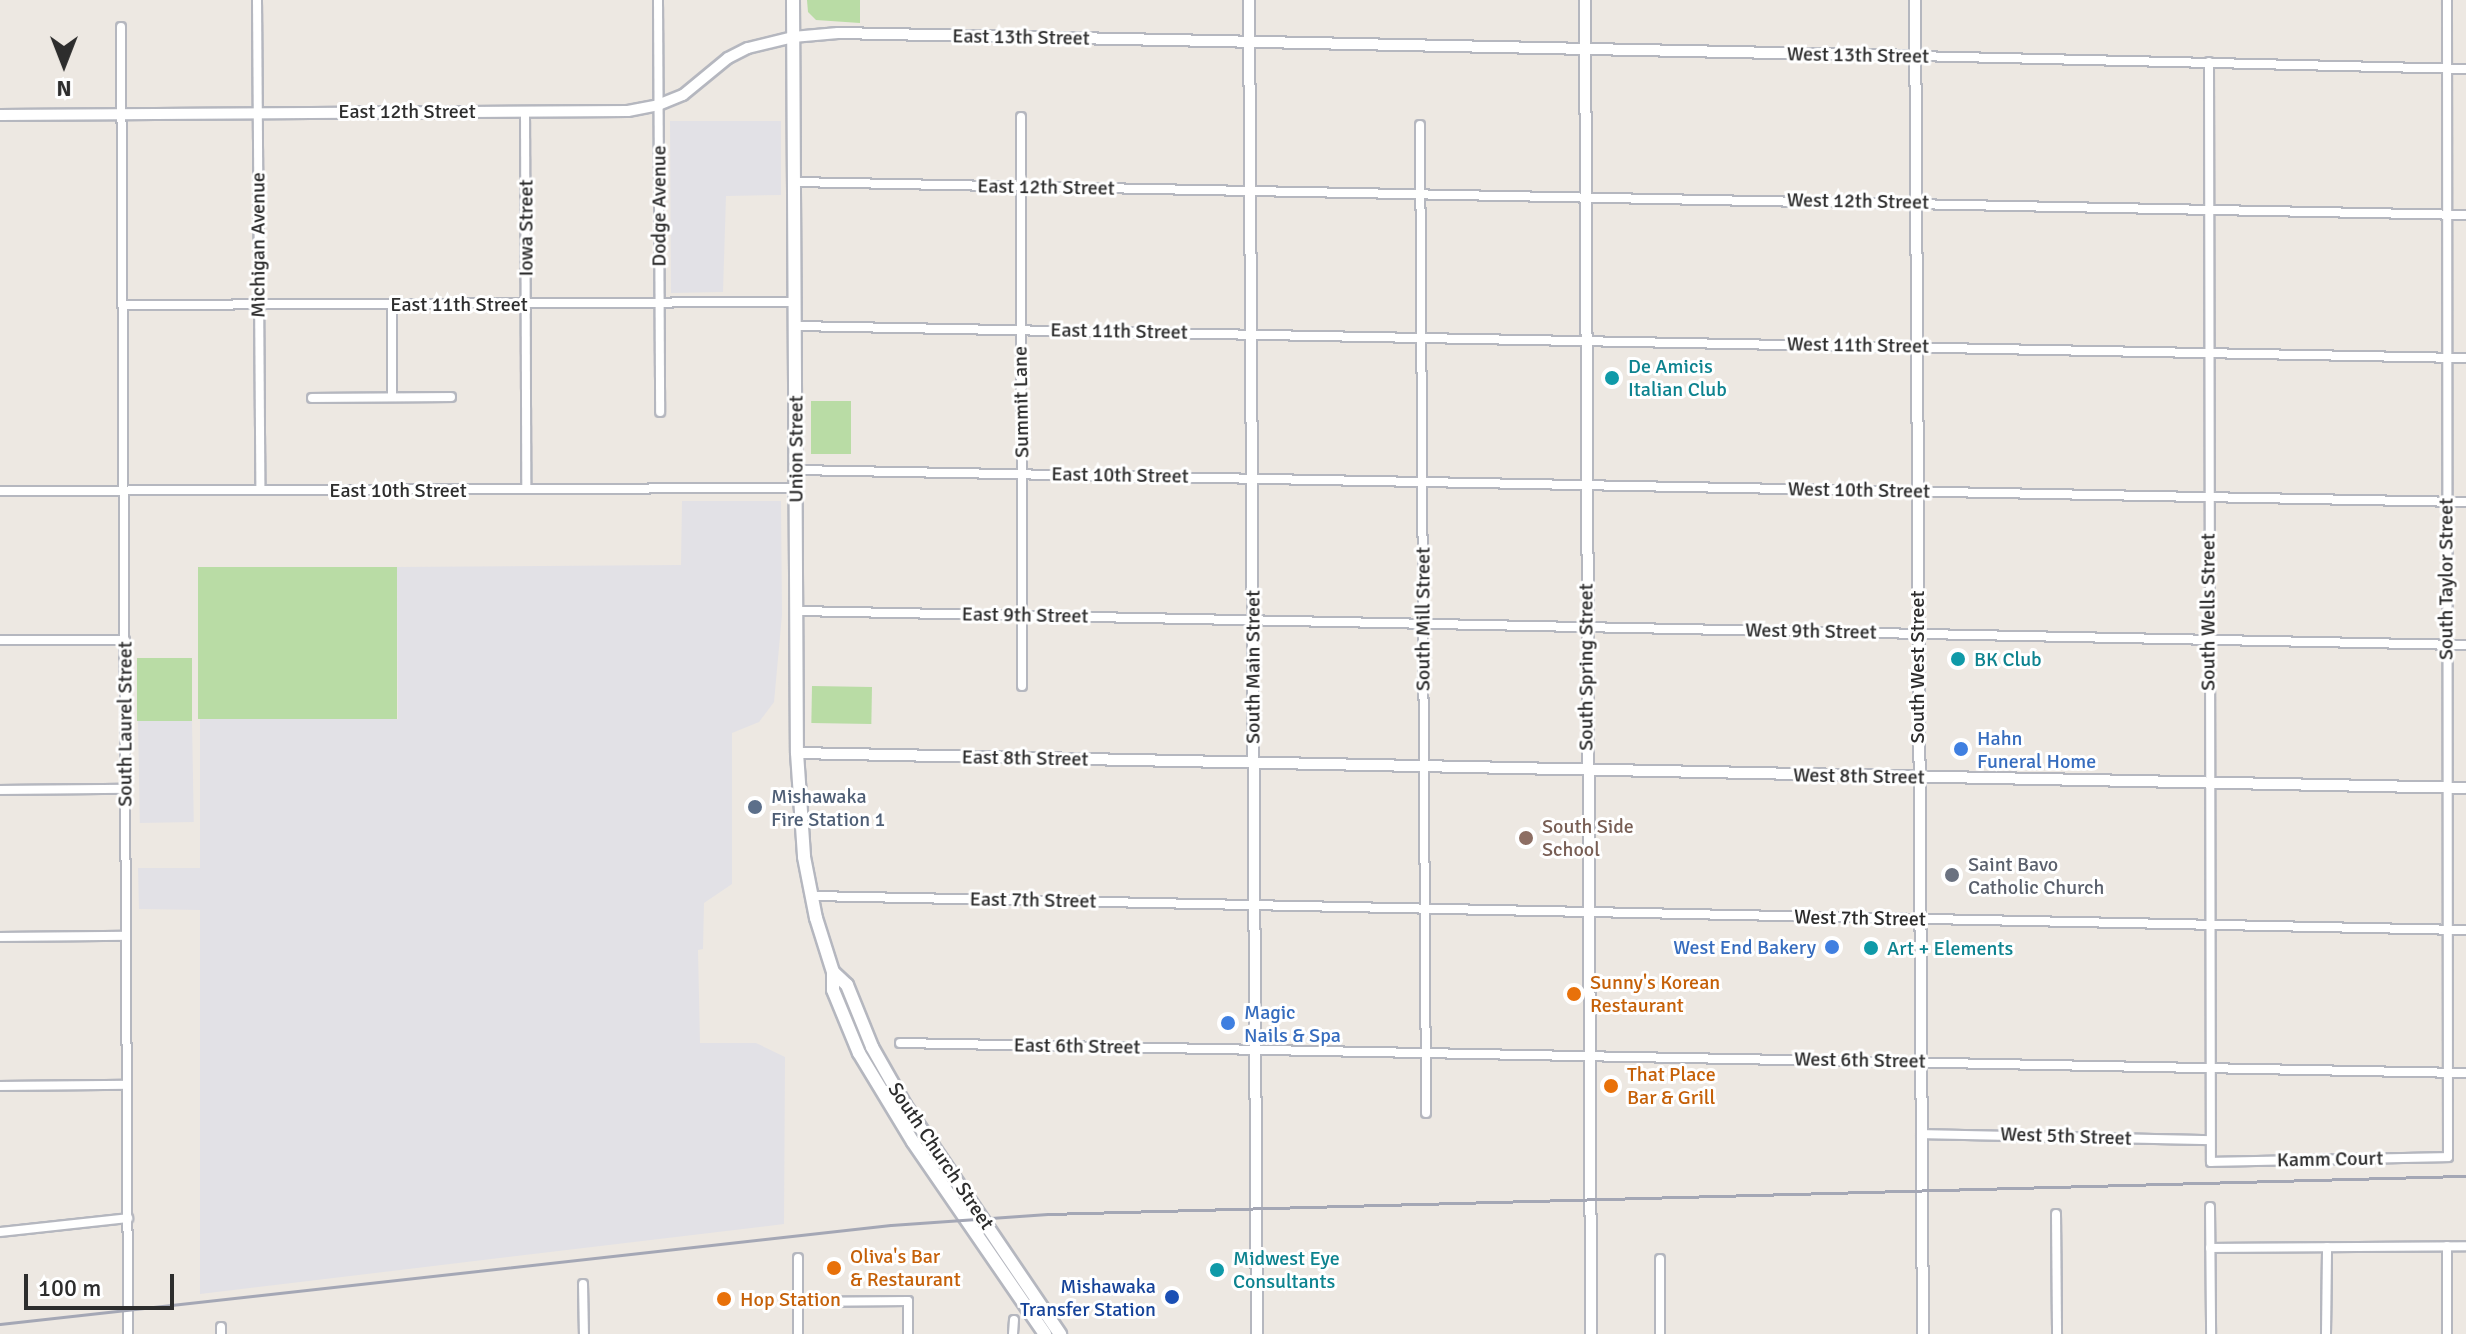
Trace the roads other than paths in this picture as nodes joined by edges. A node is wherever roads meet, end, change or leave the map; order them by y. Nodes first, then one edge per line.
1 (257, 0) edge
2 (658, 0) edge
3 (793, 0) edge
4 (1249, 0) edge
5 (1585, 0) edge
6 (1915, 0) edge
7 (2447, 0) edge
8 (121, 27) dead end
9 (793, 37) junction
10 (1249, 42) junction
11 (1586, 49) junction
12 (1915, 56) junction
13 (2209, 62) junction
14 (2447, 68) junction
15 (2466, 69) edge
16 (658, 105) junction
17 (525, 111) junction
18 (257, 112) junction
19 (122, 114) junction
20 (0, 115) edge
21 (1021, 117) dead end
22 (1420, 125) dead end
23 (794, 182) junction
24 (1020, 187) junction
25 (1250, 190) junction
26 (1421, 194) junction
27 (1586, 197) junction
28 (1916, 202) junction
29 (2208, 209) junction
30 (2446, 214) junction
31 (2466, 215) edge
32 (795, 302) junction
33 (660, 303) junction
34 (392, 304) junction
35 (124, 305) junction
36 (259, 305) junction
37 (526, 305) junction
38 (795, 326) junction
39 (1020, 329) junction
40 (1251, 334) junction
41 (1422, 337) junction
42 (1586, 340) junction
43 (1916, 346) junction
44 (2209, 353) junction
45 (2446, 358) junction
46 (2466, 358) edge
47 (392, 397) junction
48 (451, 397) dead end
49 (312, 398) dead end
50 (660, 412) dead end
51 (796, 470) junction
52 (1022, 473) junction
53 (1252, 477) junction
54 (1422, 481) junction
55 (1586, 484) junction
56 (796, 488) junction
57 (526, 489) junction
58 (260, 490) junction
59 (0, 491) edge
60 (124, 491) junction
61 (1916, 491) junction
62 (2208, 497) junction
63 (2446, 502) junction
64 (2466, 502) edge
65 (797, 611) junction
66 (1021, 615) junction
67 (1253, 621) junction
68 (1423, 623) junction
69 (1586, 626) junction
70 (1916, 634) junction
71 (0, 640) edge
72 (125, 640) junction
73 (2209, 640) junction
74 (2446, 645) junction
75 (2466, 645) edge
76 (1022, 686) dead end
77 (797, 753) junction
78 (1253, 763) junction
79 (1423, 766) junction
80 (1587, 769) junction
81 (1918, 777) junction
82 (2210, 783) junction
83 (2446, 787) junction
84 (2466, 788) edge
85 (125, 789) junction
86 (0, 790) edge
87 (812, 896) junction
88 (1254, 905) junction
89 (1425, 907) junction
90 (1588, 912) junction
91 (1919, 920) junction
92 (2210, 925) junction
93 (2447, 930) junction
94 (2466, 930) edge
95 (126, 936) junction
96 (0, 937) edge
97 (833, 972) junction
98 (900, 1043) dead end
99 (1254, 1048) junction
100 (1426, 1052) junction
101 (1588, 1054) junction
102 (1920, 1061) junction
103 (2210, 1067) junction
104 (2448, 1073) junction
105 (2466, 1073) edge
106 (127, 1085) junction
107 (0, 1086) edge
108 (1426, 1113) dead end
109 (1921, 1134) junction
110 (2210, 1140) junction
111 (2448, 1157) joint
112 (2211, 1162) joint
113 (2210, 1207) dead end
114 (2056, 1214) dead end
115 (128, 1218) junction
116 (0, 1232) edge
117 (2447, 1246) junction
118 (2466, 1246) edge
119 (2327, 1247) junction
120 (2210, 1248) junction
121 (798, 1258) dead end
122 (1660, 1259) dead end
123 (583, 1284) dead end
124 (799, 1302) junction
125 (1014, 1320) dead end
126 (128, 1334) edge
127 (584, 1334) edge
128 (798, 1334) edge
129 (908, 1334) edge
130 (1013, 1334) edge
131 (1045, 1334) edge
132 (1060, 1334) edge
133 (1257, 1334) edge
134 (1591, 1334) edge
135 (1660, 1334) edge
136 (1923, 1334) edge
137 (2057, 1334) edge
138 (2211, 1334) edge
139 (2326, 1334) edge
140 (2447, 1334) edge

1 - 18 street, Michigan Avenue
2 - 16 street, Dodge Avenue
3 - 9 main road, Union Street
4 - 10 street, South Main Street
5 - 11 street, South Spring Street
6 - 12 street, South West Street
7 - 14 street, South Taylor Street
8 - 19 street, South Laurel Street
9 - 10 street, East 13th Street
9 - 16 street, East 12th Street
9 - 23 main road, Union Street
10 - 11 street, West 13th Street
10 - 25 street, South Main Street
11 - 12 street, West 13th Street
11 - 27 street, South Spring Street
12 - 13 street, West 13th Street
12 - 28 street, South West Street
13 - 14 street, West 13th Street
13 - 29 street, South Wells Street
14 - 15 street, West 13th Street
14 - 30 street, South Taylor Street
16 - 17 street, East 12th Street
16 - 33 street, Dodge Avenue
17 - 18 street, East 12th Street
17 - 37 street, Iowa Street
18 - 19 street, East 12th Street
18 - 36 street, Michigan Avenue
19 - 20 street, East 12th Street
19 - 35 street, South Laurel Street
21 - 24 street, Summit Lane
22 - 26 street, South Mill Street
23 - 24 street, East 12th Street
23 - 32 main road, Union Street
24 - 25 street, East 12th Street
24 - 39 street, Summit Lane
25 - 26 street, West 12th Street
25 - 40 street, South Main Street
26 - 27 street, West 12th Street
26 - 41 street, South Mill Street
27 - 28 street, West 12th Street
27 - 42 street, South Spring Street
28 - 29 street, West 12th Street
28 - 43 street, South West Street
29 - 30 street, West 12th Street
29 - 44 street, South Wells Street
30 - 31 street, West 12th Street
30 - 45 street, South Taylor Street
32 - 33 street, East 11th Street
32 - 38 main road, Union Street
33 - 37 street, East 11th Street
33 - 50 street, Dodge Avenue
34 - 36 street, East 11th Street
34 - 37 street, East 11th Street
34 - 47 street
35 - 36 street, East 11th Street
35 - 60 street, South Laurel Street
36 - 58 street, Michigan Avenue
37 - 57 street, Iowa Street
38 - 39 street, East 11th Street
38 - 51 main road, Union Street
39 - 40 street, East 11th Street
39 - 52 street, Summit Lane
40 - 41 street, West 11th Street
40 - 53 street, South Main Street
41 - 42 street, West 11th Street
41 - 54 street, South Mill Street
42 - 43 street, West 11th Street
42 - 55 street, South Spring Street
43 - 44 street, West 11th Street
43 - 61 street, South West Street
44 - 45 street, West 11th Street
44 - 62 street, South Wells Street
45 - 46 street, West 11th Street
45 - 63 street, South Taylor Street
47 - 48 street
47 - 49 street
51 - 52 street, East 10th Street
51 - 56 main road, Union Street
52 - 53 street, East 10th Street
52 - 66 street, Summit Lane
53 - 54 street, West 10th Street
53 - 67 street, South Main Street
54 - 55 street, West 10th Street
54 - 68 street, South Mill Street
55 - 61 street, West 10th Street
55 - 69 street, South Spring Street
56 - 57 street, East 10th Street
56 - 65 main road, Union Street
57 - 58 street, East 10th Street
58 - 60 street, East 10th Street
59 - 60 street, East 10th Street
60 - 72 street, South Laurel Street
61 - 62 street, West 10th Street
61 - 70 street, South West Street
62 - 63 street, West 10th Street
62 - 73 street, South Wells Street
63 - 64 street, West 10th Street
63 - 74 street, South Taylor Street
65 - 66 street, East 9th Street
65 - 77 main road, Union Street
66 - 67 street, East 9th Street
66 - 76 street, Summit Lane
67 - 68 street, West 9th Street
67 - 78 street, South Main Street
68 - 69 street, West 9th Street
68 - 79 street, South Mill Street
69 - 70 street, West 9th Street
69 - 80 street, South Spring Street
70 - 73 street, West 9th Street
70 - 81 street, South West Street
71 - 72 street
72 - 85 street, South Laurel Street
73 - 74 street, West 9th Street
73 - 82 street, South Wells Street
74 - 75 street, West 9th Street
74 - 83 street, South Taylor Street
77 - 78 street, East 8th Street
77 - 87 main road, Union Street
78 - 79 street, West 8th Street
78 - 88 street, South Main Street
79 - 80 street, West 8th Street
79 - 89 street, South Mill Street
80 - 81 street, West 8th Street
80 - 90 street, South Spring Street
81 - 82 street, West 8th Street
81 - 91 street, South West Street
82 - 83 street, West 8th Street
82 - 92 street, South Wells Street
83 - 84 street, West 8th Street
83 - 93 street, South Taylor Street
85 - 86 street
85 - 95 street, South Laurel Street
87 - 88 street, East 7th Street
87 - 97 main road, South Church Street
88 - 89 street, West 7th Street
88 - 99 street, South Main Street
89 - 90 street, West 7th Street
89 - 100 street, South Mill Street
90 - 91 street, West 7th Street
90 - 101 street, South Spring Street
91 - 92 street, West 7th Street
91 - 102 street, South West Street
92 - 93 street, West 7th Street
92 - 103 street, South Wells Street
93 - 94 street, West 7th Street
93 - 104 street, South Taylor Street
95 - 96 street
95 - 106 street, South Laurel Street
97 - 131 main road, South Church Street
97 - 132 main road, South Church Street
98 - 99 street, East 6th Street
99 - 100 street, West 6th Street
99 - 133 street, South Main Street
100 - 101 street, West 6th Street
100 - 108 street, South Mill Street
101 - 102 street, West 6th Street
101 - 134 street, South Spring Street
102 - 103 street, West 6th Street
102 - 109 street, South West Street
103 - 104 street, West 6th Street
103 - 110 street, South Wells Street
104 - 105 street, West 6th Street
104 - 111 street, South Taylor Street
106 - 107 street
106 - 115 street, South Laurel Street
109 - 110 street, West 5th Street
109 - 136 street, South West Street
110 - 112 street, South Wells Street
111 - 112 street, Kamm Court
113 - 120 street
114 - 137 street
115 - 116 street
115 - 126 street, South Laurel Street
117 - 118 street
117 - 119 street
117 - 140 street
119 - 120 street
119 - 139 street
120 - 138 street
121 - 124 street
122 - 135 street
123 - 127 street
124 - 128 street
124 - 129 street
125 - 130 street

